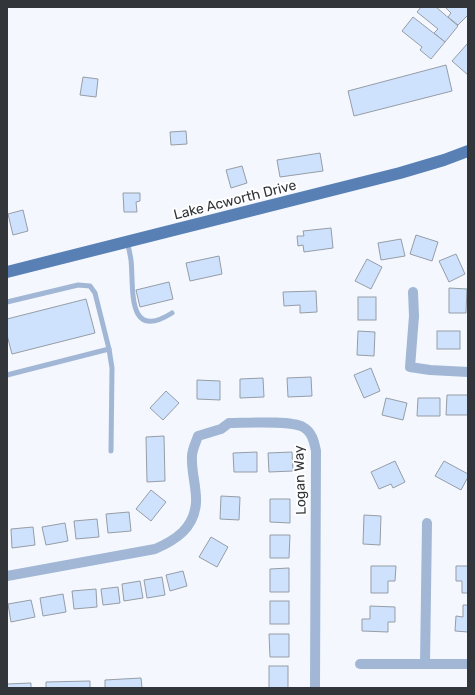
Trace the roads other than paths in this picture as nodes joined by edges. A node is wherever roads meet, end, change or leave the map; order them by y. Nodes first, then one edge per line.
1 (468, 151) edge
2 (127, 242) junction
3 (7, 272) edge
4 (413, 292) dead end
5 (7, 302) edge
6 (172, 313) dead end
7 (109, 349) junction
8 (468, 372) edge
9 (7, 375) edge
10 (111, 451) dead end
11 (427, 523) dead end
12 (7, 576) edge
13 (360, 664) dead end
14 (425, 664) junction
15 (468, 664) edge
16 (315, 688) edge

1 - 2 main road, Lake Acworth Drive
2 - 3 main road, Lake Acworth Drive
2 - 6 lane
4 - 8 street
5 - 7 lane
7 - 9 lane
7 - 10 lane
11 - 14 street
12 - 16 street, Logan Way
13 - 14 street
14 - 15 street

